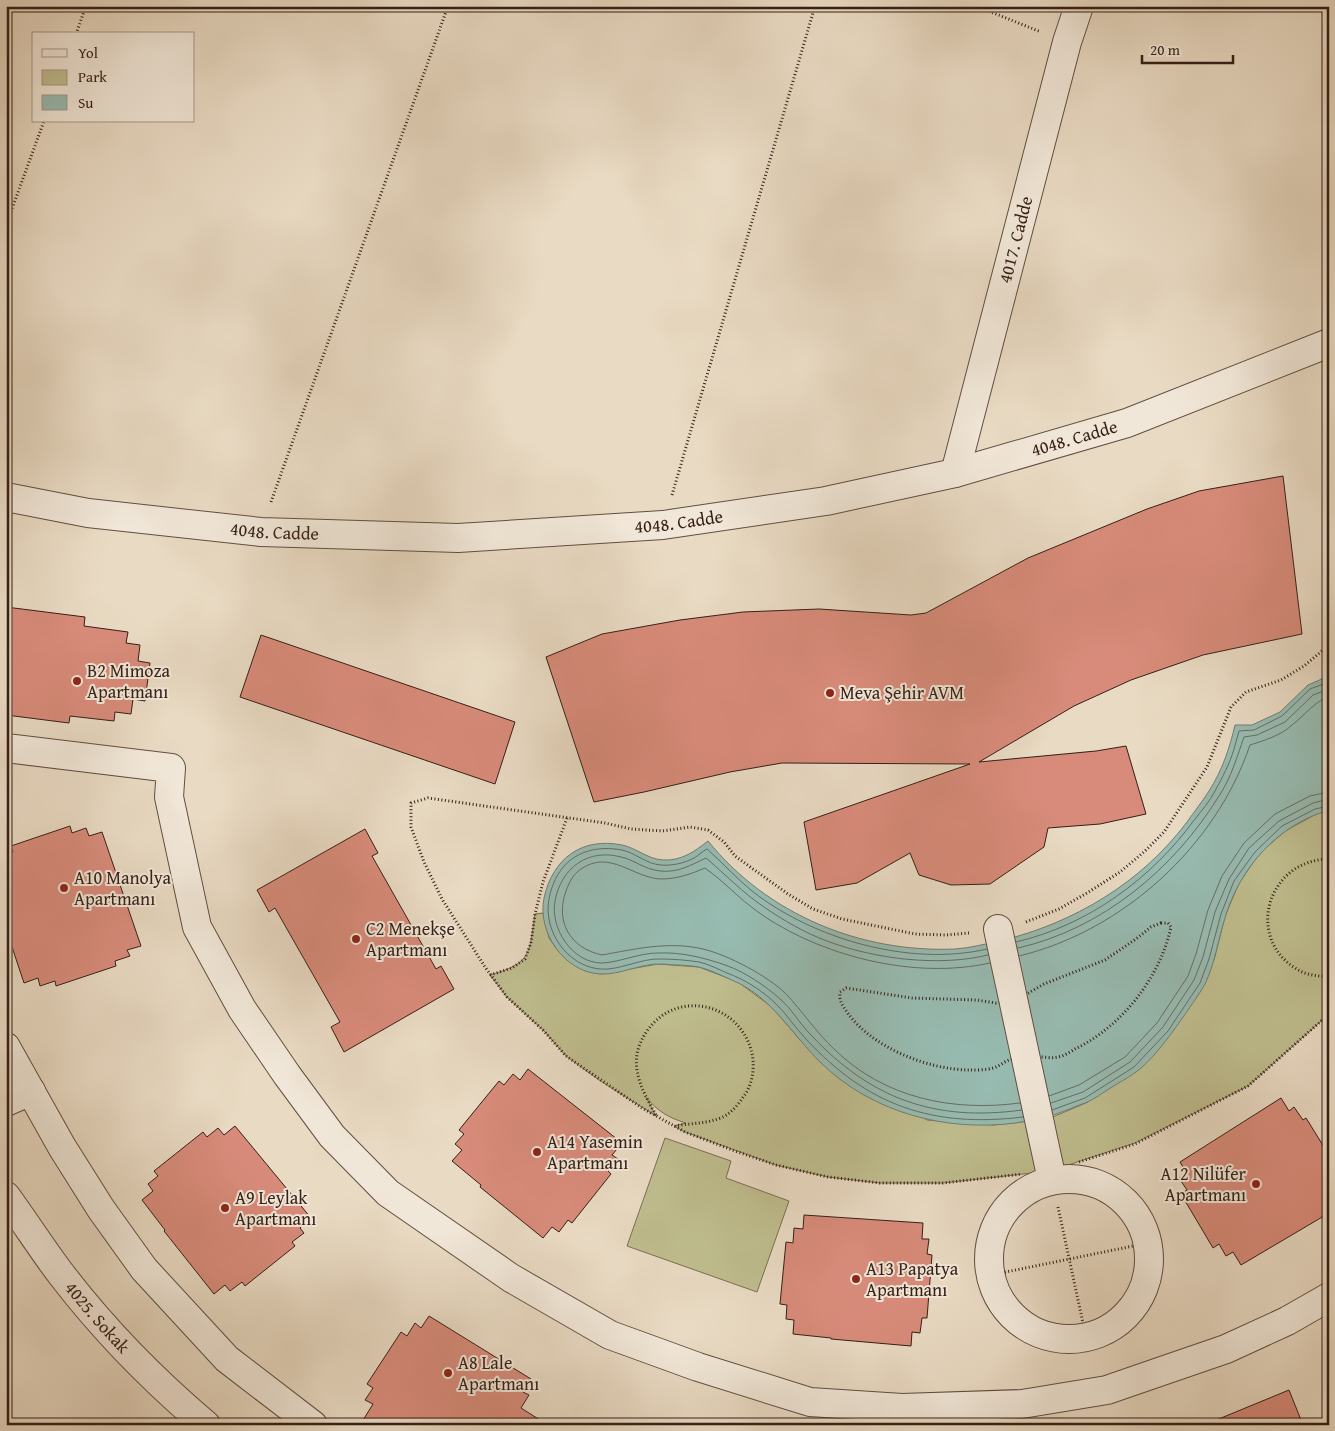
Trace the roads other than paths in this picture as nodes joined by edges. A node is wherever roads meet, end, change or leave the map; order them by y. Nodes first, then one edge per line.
1 (1079, 6) edge
2 (1329, 343) edge
3 (955, 473) junction
4 (6, 497) edge
5 (6, 748) edge
6 (999, 933) road end
7 (6, 1046) edge
8 (31, 1090) junction
9 (6, 1102) edge
10 (1051, 1175) junction
11 (6, 1196) edge
12 (1329, 1297) edge
13 (206, 1425) edge
14 (313, 1425) edge

1 - 3 street, 4017. Cadde
2 - 3 street, 4048. Cadde
3 - 4 street, 4048. Cadde
5 - 12 street
6 - 10 street
7 - 8 street
8 - 9 street
8 - 14 street
10 - 10 street
11 - 13 street, 4025. Sokak

